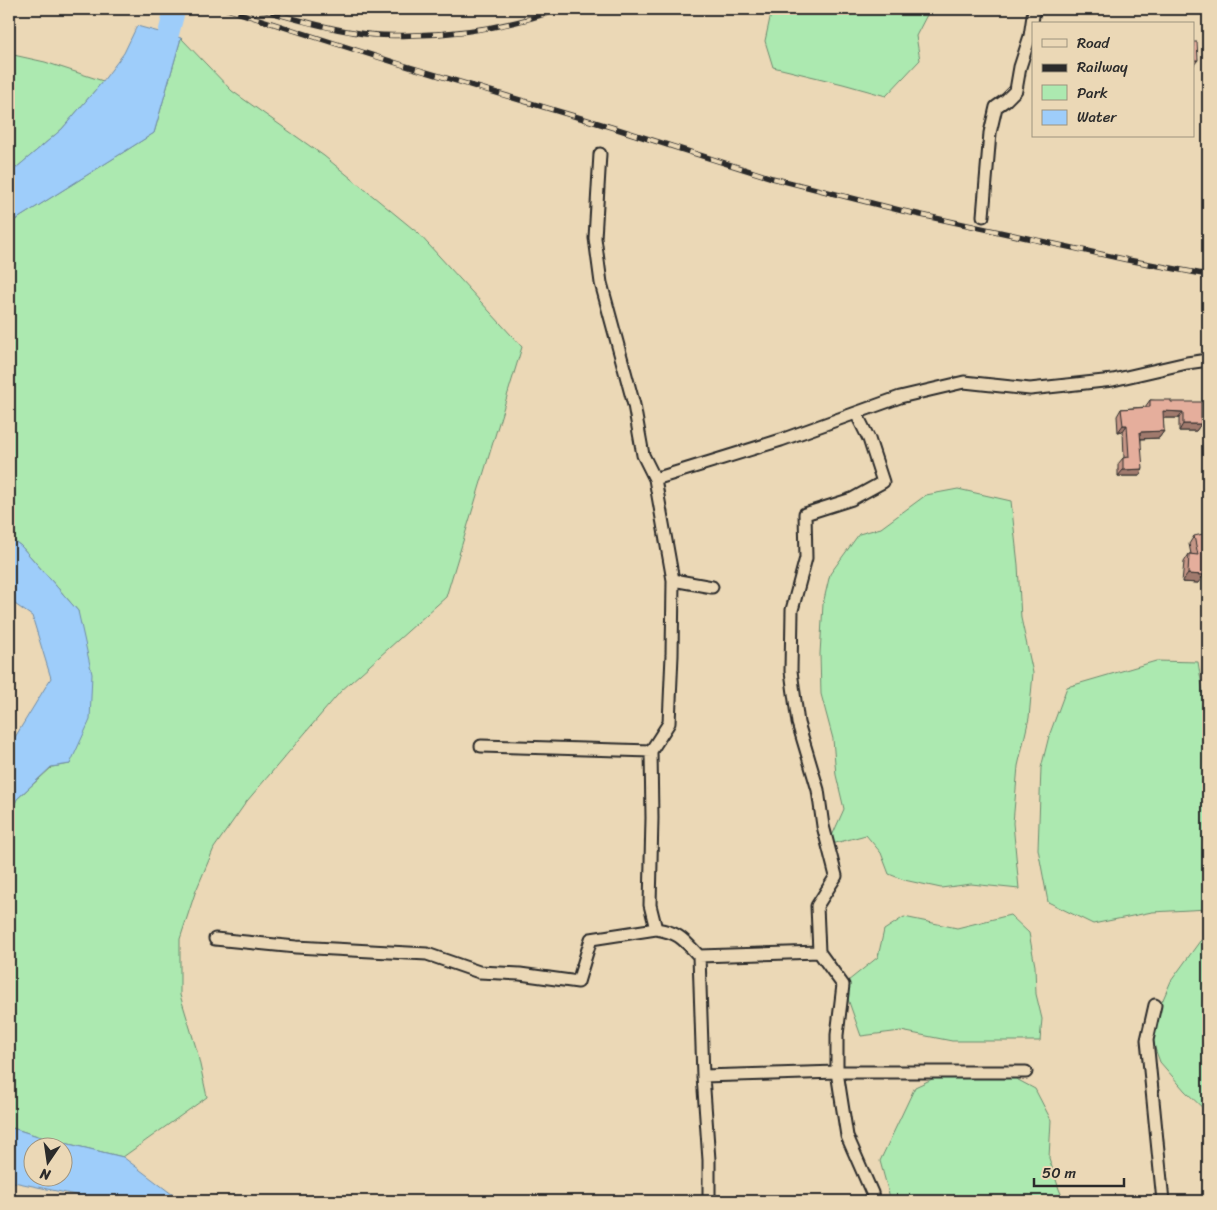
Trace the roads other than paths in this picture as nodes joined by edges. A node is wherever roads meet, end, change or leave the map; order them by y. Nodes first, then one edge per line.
1 (1034, 9) edge
2 (1032, 22) edge
3 (1032, 22) edge
4 (600, 154) dead end
5 (983, 216) dead end
6 (1208, 360) edge
7 (856, 413) junction
8 (655, 479) junction
9 (673, 580) junction
10 (712, 587) dead end
11 (481, 746) dead end
12 (650, 751) junction
13 (656, 929) junction
14 (215, 939) dead end
15 (819, 952) junction
16 (699, 956) junction
17 (1155, 1005) dead end
18 (837, 1072) junction
19 (1026, 1072) dead end
20 (703, 1076) junction
21 (709, 1201) edge
22 (874, 1201) edge
23 (1163, 1201) edge

1 - 2 street
3 - 5 street
4 - 8 street
6 - 7 street
7 - 8 street
7 - 15 street
8 - 9 street
9 - 10 street
9 - 12 street
11 - 12 street
12 - 13 street
13 - 14 street
13 - 16 street
15 - 16 street
15 - 18 street
16 - 20 street
17 - 23 street
18 - 19 street
18 - 20 street
18 - 22 street
20 - 21 street

